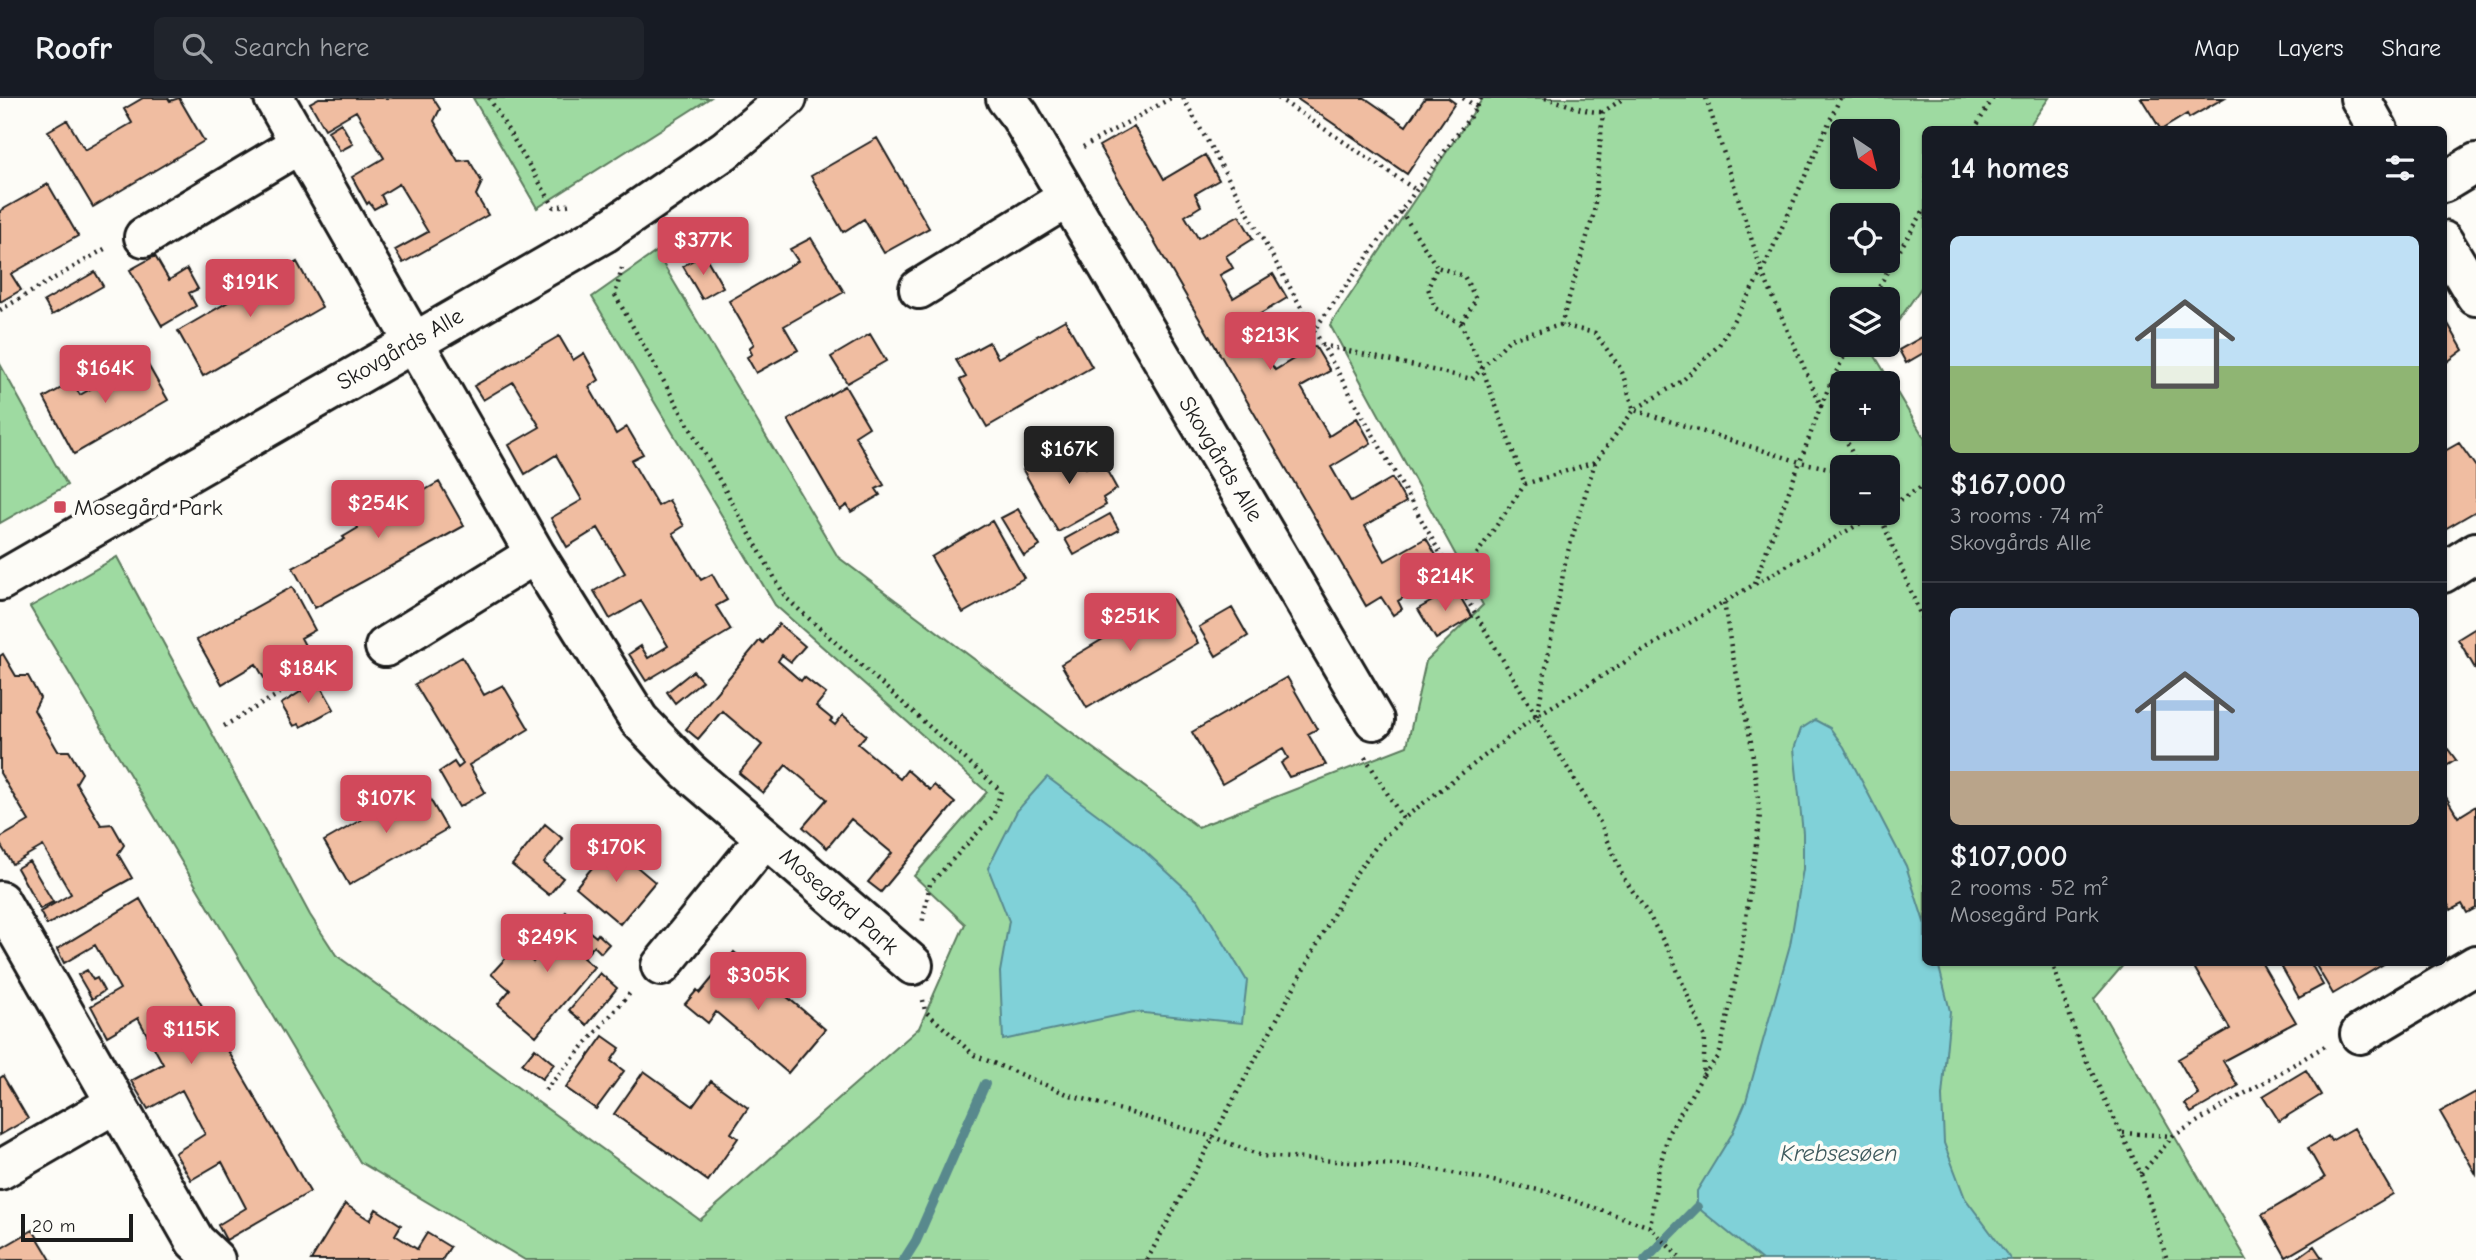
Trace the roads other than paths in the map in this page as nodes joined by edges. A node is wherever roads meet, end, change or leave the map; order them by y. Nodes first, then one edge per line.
1 (274, 98) edge
2 (787, 98) edge
3 (2360, 98) edge
4 (1025, 104) edge
5 (2376, 126) edge
6 (301, 143) junction
7 (2476, 163) edge
8 (2447, 181) edge
9 (1058, 182) junction
10 (144, 237) road end
11 (2447, 247) edge
12 (919, 289) dead end
13 (2476, 296) edge
14 (414, 341) junction
15 (2476, 552) edge
16 (535, 554) junction
17 (2447, 570) edge
18 (0, 581) edge
19 (385, 647) road end
20 (1374, 720) road end
21 (765, 838) junction
22 (0, 901) edge
23 (913, 965) road end
24 (2476, 965) edge
25 (662, 966) road end
26 (2360, 1034) road end
27 (116, 1102) junction
28 (0, 1170) edge
29 (215, 1260) edge

1 - 6 street, Mosegård Park
2 - 14 street, Skovgårds Alle
3 - 5 street
4 - 9 street, Skovgårds Alle
6 - 10 street
6 - 14 street, Mosegård Park
7 - 8 street
9 - 12 street
9 - 20 street, Skovgårds Alle
11 - 13 street
14 - 16 street, Mosegård Park
14 - 18 street, Skovgårds Alle
15 - 17 street
16 - 19 street
16 - 21 street, Mosegård Park
21 - 23 street, Mosegård Park
21 - 25 street, Mosegård Park
22 - 27 street
24 - 26 street
27 - 28 street
27 - 29 street

